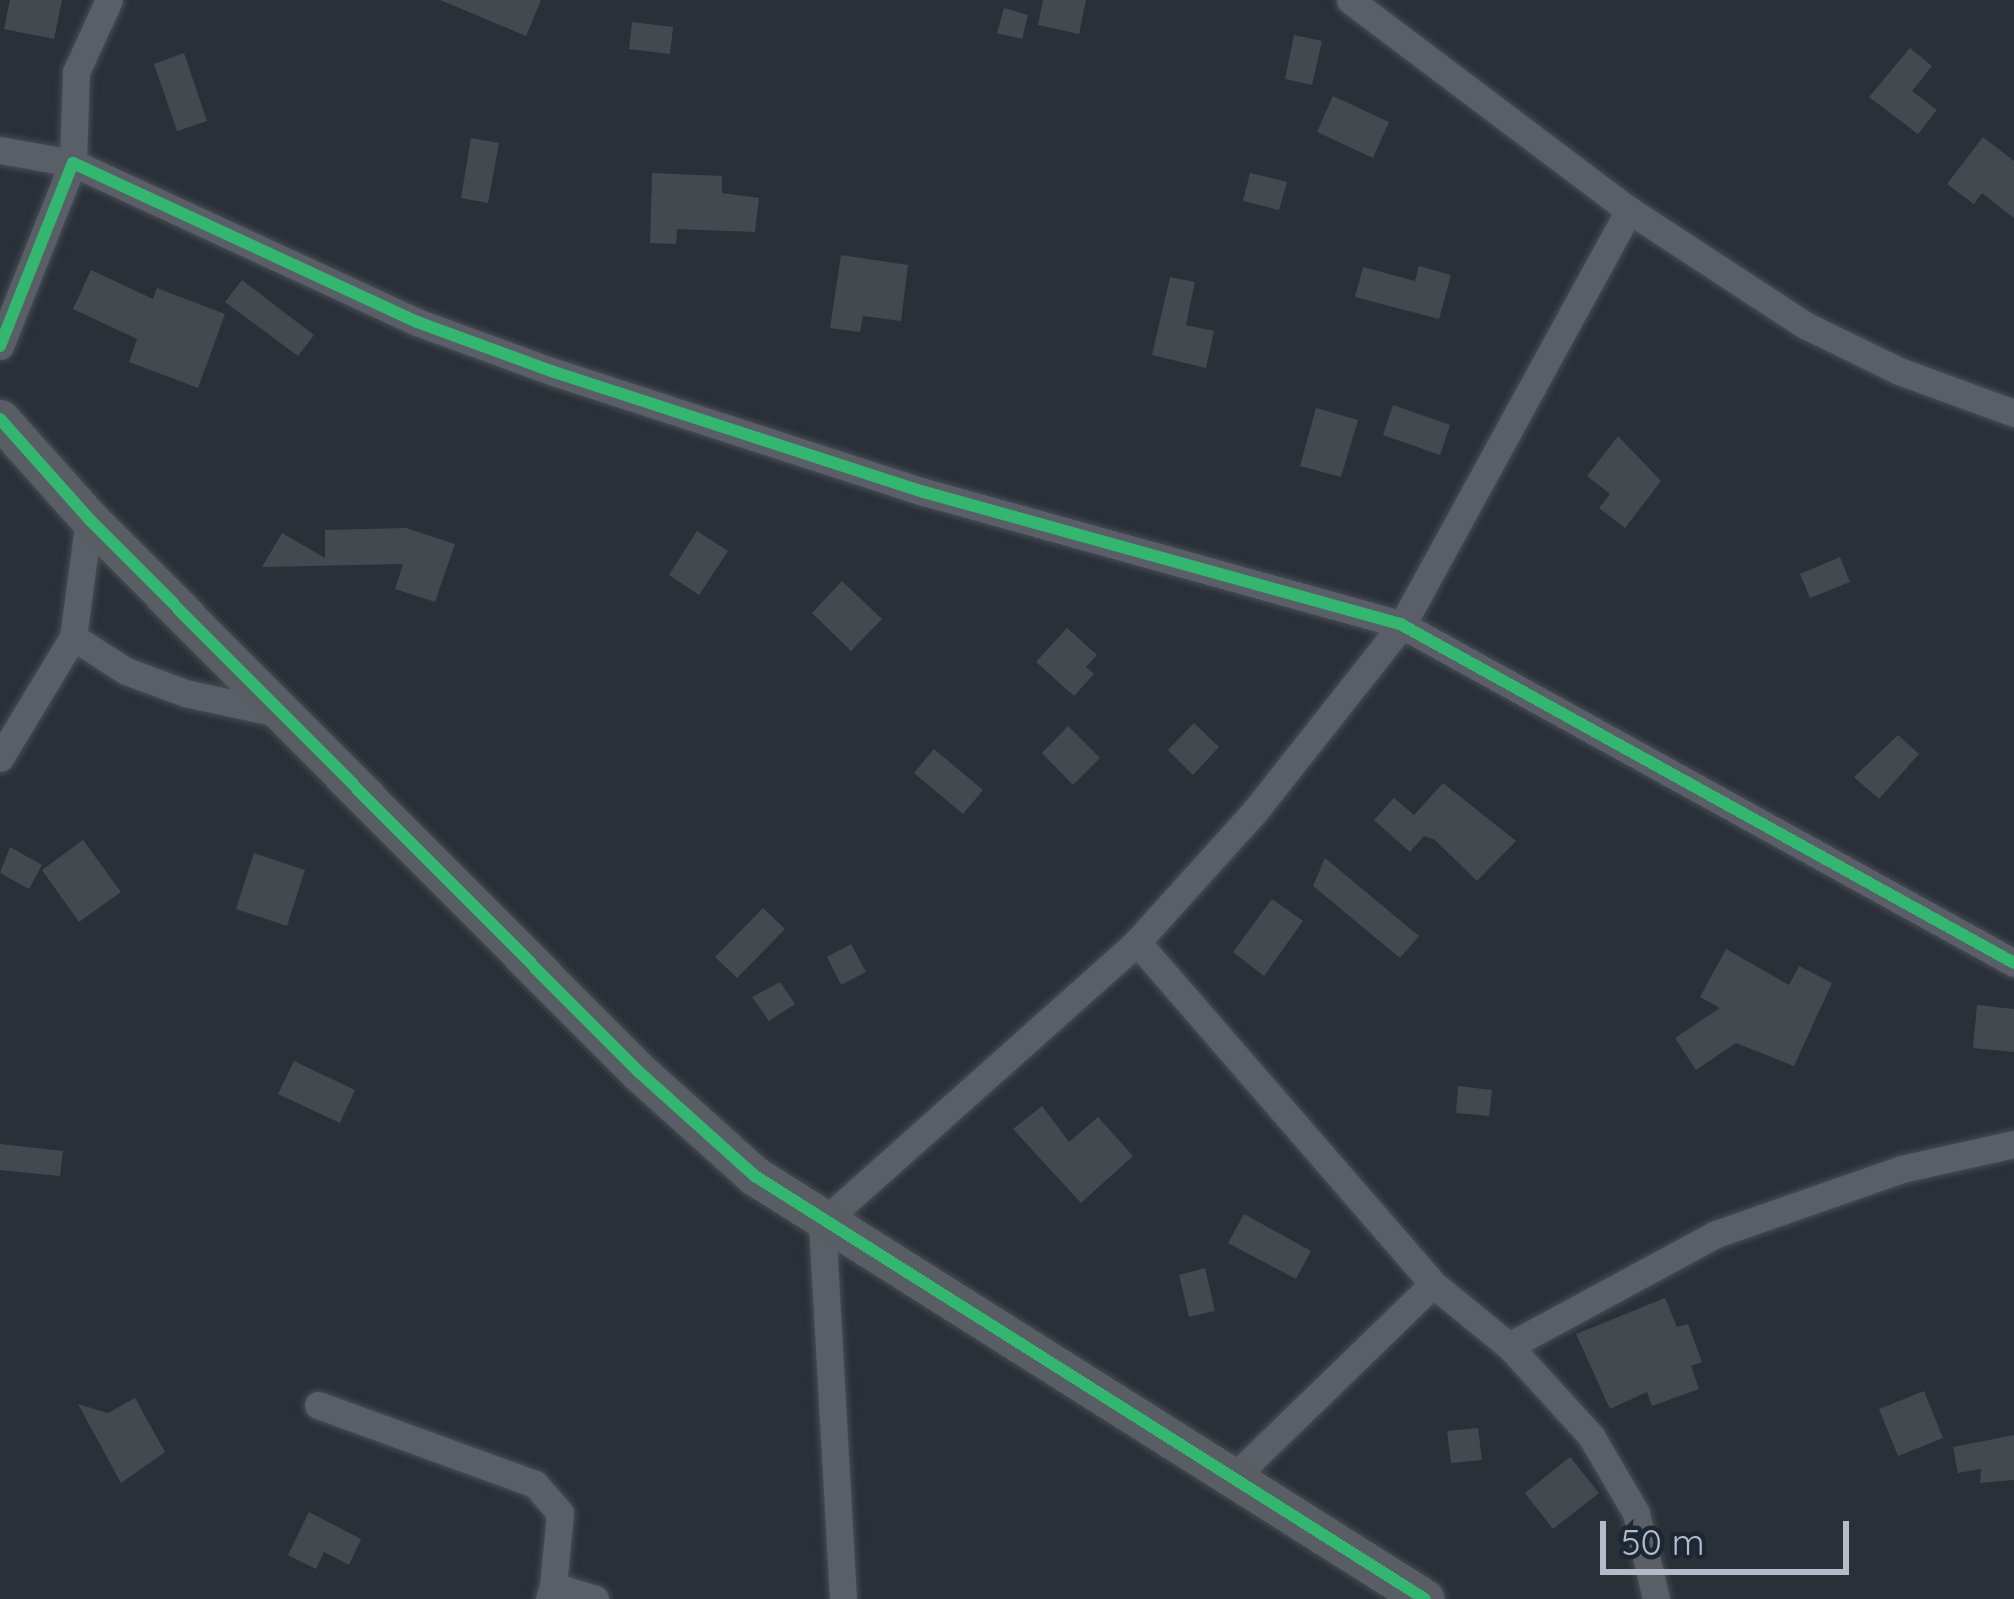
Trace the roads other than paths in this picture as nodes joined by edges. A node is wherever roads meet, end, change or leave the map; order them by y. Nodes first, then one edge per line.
1 (109, 0) edge
2 (1350, 0) edge
3 (0, 150) edge
4 (73, 164) junction
5 (1629, 209) junction
6 (0, 346) edge
7 (2014, 413) edge
8 (0, 419) edge
9 (88, 520) junction
10 (1402, 625) junction
11 (73, 637) junction
12 (284, 715) junction
13 (0, 758) edge
14 (1137, 942) junction
15 (2014, 963) edge
16 (2014, 1144) edge
17 (822, 1223) junction
18 (1432, 1284) junction
19 (1509, 1346) junction
20 (318, 1405) dead end
21 (1235, 1476) junction
22 (551, 1593) edge
23 (595, 1599) edge
24 (844, 1599) edge
25 (1424, 1599) edge
26 (1656, 1599) edge

1 - 4 street
2 - 5 street
3 - 4 street
4 - 6 street
4 - 10 street
5 - 7 street
5 - 10 street
8 - 9 street
9 - 11 street
9 - 12 street
10 - 14 street
10 - 15 street
11 - 12 street
11 - 13 street
12 - 17 street
14 - 17 street
14 - 18 street
16 - 19 street
17 - 21 street
17 - 24 street
18 - 19 street
18 - 21 street
19 - 26 street
20 - 22 street
21 - 25 street
22 - 23 street

